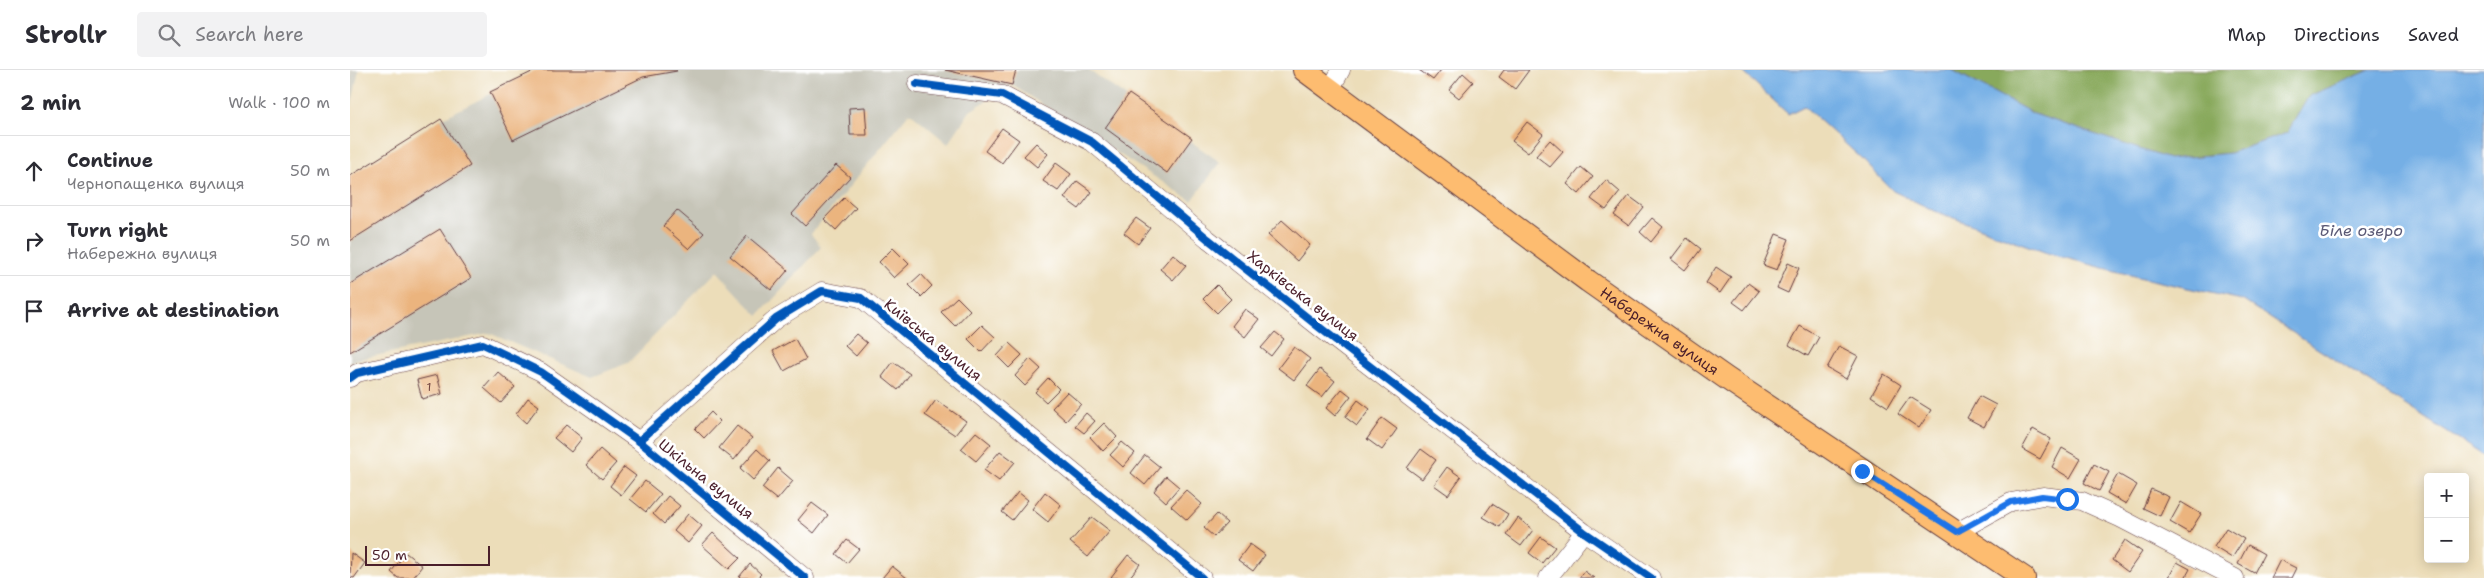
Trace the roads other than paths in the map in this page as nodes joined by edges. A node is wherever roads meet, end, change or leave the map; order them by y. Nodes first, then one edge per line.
1 (1304, 70) edge
2 (1341, 70) edge
3 (917, 84) dead end
4 (1330, 90) junction
5 (350, 378) edge
6 (639, 441) junction
7 (1584, 532) junction
8 (1957, 532) junction
9 (805, 578) edge
10 (1202, 578) edge
11 (1548, 578) edge
12 (1651, 578) edge
13 (2024, 578) edge
14 (2235, 578) edge

1 - 4 main road, Набережна вулиця
2 - 4 street
3 - 7 street, Харківська вулиця
4 - 8 main road, Набережна вулиця
5 - 6 street, Шкільна вулиця
6 - 9 street, Шкільна вулиця
6 - 10 street, Київська вулиця
7 - 11 street
7 - 12 street, Харківська вулиця
8 - 13 main road, Набережна вулиця
8 - 14 street

